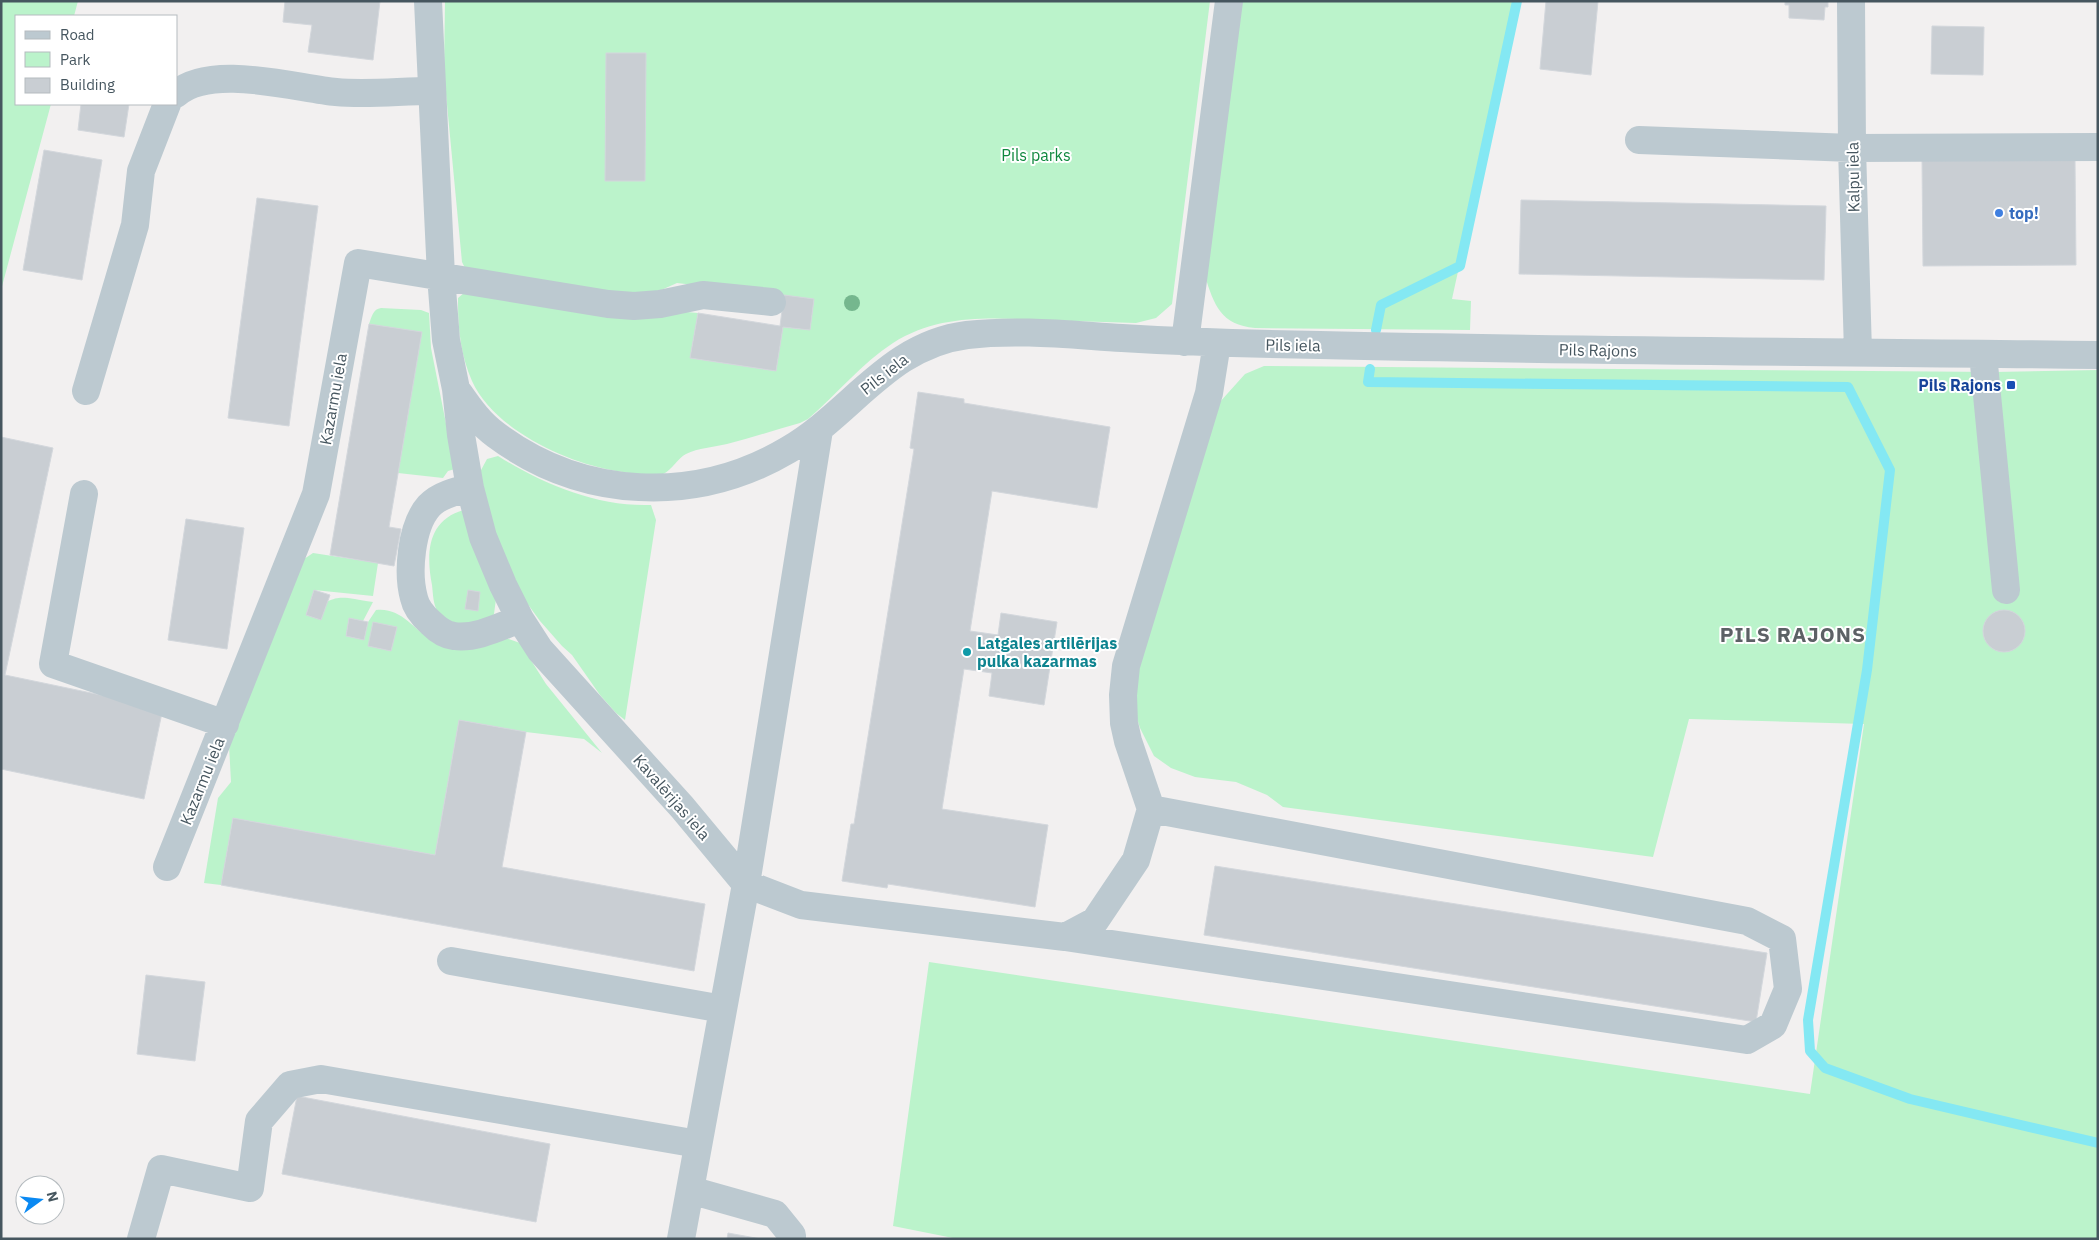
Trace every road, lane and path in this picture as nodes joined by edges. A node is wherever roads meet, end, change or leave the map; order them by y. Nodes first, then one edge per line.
1 (428, 1) edge
2 (1229, 1) edge
3 (1851, 1) edge
4 (432, 91) junction
5 (178, 92) edge
6 (166, 105) edge
7 (1639, 140) dead end
8 (2098, 147) edge
9 (1852, 148) junction
10 (441, 276) junction
11 (772, 302) dead end
12 (1185, 342) junction
13 (1217, 344) junction
14 (1457, 348) joint
15 (1858, 352) junction
16 (1983, 354) junction
17 (2098, 355) edge
18 (456, 389) junction
19 (86, 391) dead end
20 (819, 430) junction
21 (470, 488) junction
22 (84, 494) dead end
23 (2006, 590) dead end
24 (520, 619) junction
25 (225, 724) junction
26 (1152, 809) junction
27 (167, 867) dead end
28 (746, 884) junction
29 (1066, 937) junction
30 (450, 960) dead end
31 (722, 1009) junction
32 (698, 1144) junction
33 (690, 1190) junction
34 (141, 1239) edge
35 (681, 1239) edge
36 (792, 1239) edge

1 - 4 street
2 - 12 street
3 - 9 street, Kalpu iela
4 - 5 street
4 - 10 street
6 - 19 street
7 - 9 street
8 - 9 street
9 - 15 street, Kalpu iela
10 - 11 street
10 - 18 street, Kavalērijas iela
10 - 25 street, Kazarmu iela
12 - 13 street, Pils iela
12 - 20 street, Pils iela
13 - 14 street, Pils iela
13 - 26 street
14 - 15 street, Pils Rajons
15 - 16 street, Pils Rajons
16 - 17 street, Pils Rajons
16 - 23 street
18 - 20 street, Pils iela
18 - 21 street, Kavalērijas iela
20 - 28 street
21 - 24 street, Kavalērijas iela
21 - 24 street
22 - 25 street
24 - 28 street, Kavalērijas iela
25 - 27 street, Kazarmu iela
26 - 29 street
26 - 29 street
28 - 29 street
28 - 31 street
30 - 31 street
31 - 32 street
32 - 33 street
32 - 34 street
33 - 35 street
33 - 36 street

